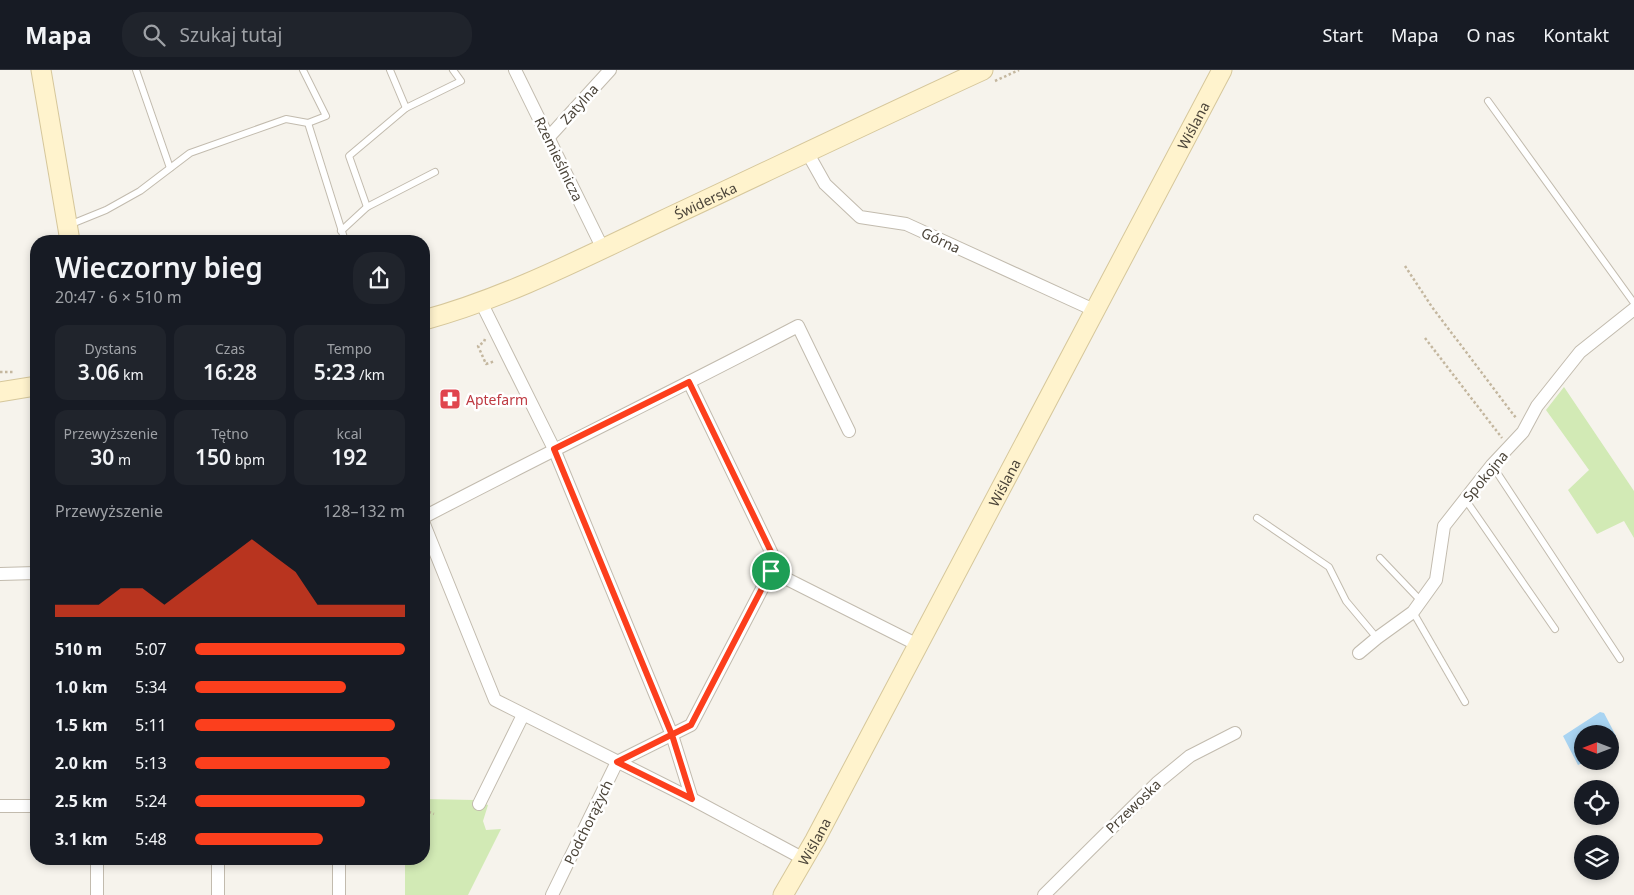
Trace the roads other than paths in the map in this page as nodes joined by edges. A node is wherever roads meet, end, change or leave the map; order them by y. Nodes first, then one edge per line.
1 (41, 70) edge
2 (136, 70) edge
3 (303, 70) edge
4 (390, 70) edge
5 (453, 70) edge
6 (515, 70) edge
7 (610, 70) edge
8 (1222, 70) edge
9 (975, 72) edge
10 (1488, 101) dead end
11 (406, 108) junction
12 (308, 123) junction
13 (548, 138) junction
14 (808, 152) junction
15 (170, 168) junction
16 (435, 172) dead end
17 (367, 207) junction
18 (342, 231) junction
19 (69, 234) edge
20 (343, 235) edge
21 (603, 248) junction
22 (481, 302) junction
23 (1634, 303) edge
24 (1634, 309) edge
25 (1094, 310) junction
26 (430, 318) edge
27 (689, 382) junction
28 (30, 387) edge
29 (0, 392) edge
30 (849, 431) dead end
31 (554, 449) junction
32 (1492, 465) junction
33 (1465, 499) junction
34 (430, 514) edge
35 (1257, 518) dead end
36 (430, 539) edge
37 (1380, 558) dead end
38 (771, 571) junction
39 (30, 573) edge
40 (0, 574) edge
41 (1421, 601) junction
42 (1413, 612) junction
43 (1554, 629) dead end
44 (1377, 638) junction
45 (918, 645) junction
46 (1359, 653) dead end
47 (1620, 659) dead end
48 (1465, 702) dead end
49 (523, 715) junction
50 (1235, 733) dead end
51 (672, 735) junction
52 (617, 762) junction
53 (692, 799) junction
54 (479, 804) dead end
55 (0, 806) edge
56 (30, 806) edge
57 (804, 859) junction
58 (97, 865) edge
59 (218, 865) edge
60 (339, 865) edge
61 (97, 895) edge
62 (218, 895) edge
63 (340, 895) edge
64 (552, 895) edge
65 (783, 895) edge
66 (1044, 895) edge

1 - 19 street
2 - 15 lane
3 - 12 lane
4 - 11 lane
5 - 11 lane
6 - 13 street, Rzemieślnicza
7 - 13 street, Zatylna
8 - 25 street, Wiślana
9 - 14 street, Świderska
10 - 23 lane
11 - 17 lane
12 - 15 lane
12 - 18 lane
13 - 21 street, Rzemieślnicza
14 - 21 street, Świderska
14 - 25 street, Górna
15 - 19 lane
16 - 17 lane
17 - 18 lane
18 - 20 lane
21 - 22 street, Świderska
22 - 26 street, Świderska
22 - 31 street
24 - 32 street, Spokojna
25 - 45 street, Wiślana
27 - 30 street
27 - 31 street
27 - 38 street
28 - 29 street
31 - 34 street
31 - 51 street
32 - 33 street, Spokojna
32 - 47 lane
33 - 41 street, Spokojna
33 - 43 lane
35 - 44 lane
36 - 49 street
37 - 41 lane
38 - 45 street
38 - 51 street, Podchorążych
39 - 40 street
41 - 42 street, Spokojna
42 - 44 street, Spokojna
42 - 48 lane
44 - 46 street, Spokojna
45 - 57 street, Wiślana
49 - 52 street
49 - 54 street
50 - 66 street, Przewoska
51 - 52 street, Podchorążych
51 - 53 street
52 - 53 street
52 - 64 street, Podchorążych
53 - 57 street
55 - 56 street
57 - 65 street, Wiślana
58 - 61 street
59 - 62 street
60 - 63 street

